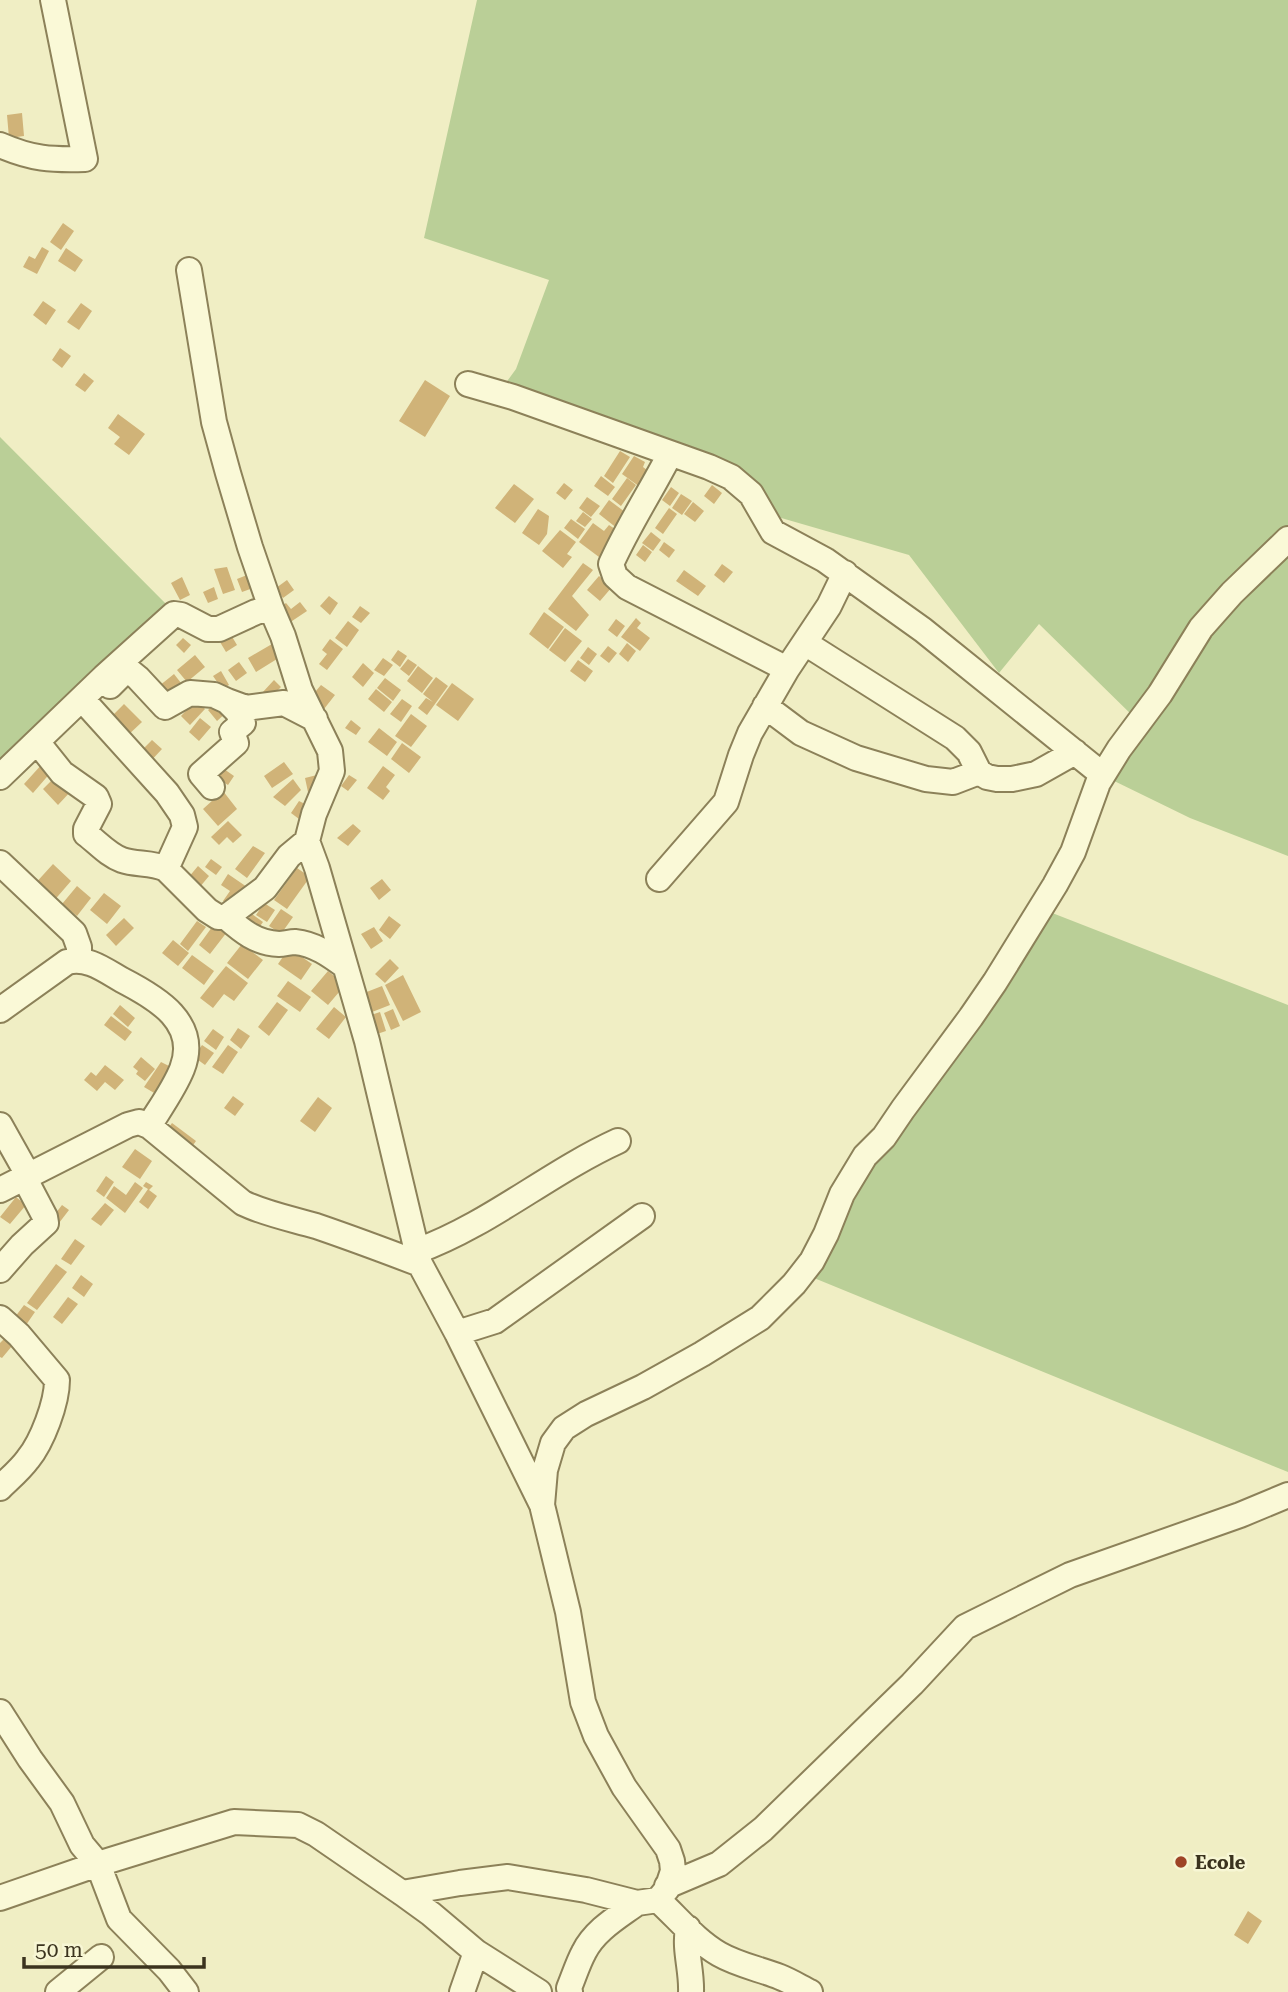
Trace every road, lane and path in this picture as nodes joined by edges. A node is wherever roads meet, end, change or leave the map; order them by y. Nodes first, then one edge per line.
1 (53, 0) edge
2 (0, 145) edge
3 (189, 270) dead end
4 (468, 384) dead end
5 (670, 454) junction
6 (1288, 538) edge
7 (845, 573) junction
8 (271, 608) junction
9 (805, 643) junction
10 (787, 669) junction
11 (82, 699) junction
12 (227, 701) junction
13 (765, 706) junction
14 (315, 719) junction
15 (38, 743) junction
16 (1075, 752) junction
17 (979, 772) junction
18 (1103, 775) junction
19 (0, 778) edge
20 (212, 787) dead end
21 (307, 841) junction
22 (0, 863) edge
23 (166, 869) junction
24 (659, 880) dead end
25 (226, 916) junction
26 (79, 960) junction
27 (345, 965) junction
28 (4, 1000) edge
29 (0, 1125) edge
30 (149, 1126) junction
31 (618, 1141) dead end
32 (26, 1176) junction
33 (0, 1190) edge
34 (642, 1216) dead end
35 (418, 1257) junction
36 (0, 1270) edge
37 (0, 1318) edge
38 (457, 1333) junction
39 (0, 1488) edge
40 (1288, 1495) edge
41 (542, 1505) junction
42 (0, 1712) edge
43 (98, 1864) junction
44 (402, 1894) junction
45 (654, 1896) junction
46 (0, 1898) edge
47 (688, 1928) junction
48 (476, 1952) junction
49 (101, 1958) dead end
50 (58, 1992) edge
51 (186, 1992) edge
52 (462, 1992) edge
53 (538, 1992) edge
54 (570, 1992) edge
55 (691, 1992) edge
56 (810, 1992) edge

1 - 2 street
3 - 8 street
4 - 5 street
5 - 7 street
5 - 10 street
6 - 18 street
7 - 9 street
7 - 16 street
8 - 11 street
8 - 14 street
9 - 10 street
9 - 17 street
10 - 13 street
11 - 12 street
11 - 15 street
11 - 23 street
12 - 14 street
12 - 20 street
13 - 17 street
13 - 24 street
14 - 21 street
15 - 19 street
15 - 23 street
16 - 17 street
16 - 18 street
18 - 41 street
21 - 25 street
21 - 27 street
22 - 26 street
23 - 25 street
25 - 27 street
26 - 28 street
26 - 30 street
27 - 35 street
29 - 32 street
30 - 32 street
30 - 35 street
31 - 35 street
32 - 33 street
32 - 36 street
34 - 38 street
35 - 38 street
37 - 39 street
38 - 41 street
40 - 45 street
41 - 45 street
42 - 43 street
43 - 44 street
43 - 46 street
43 - 51 street
44 - 45 street
44 - 48 street
45 - 47 street
45 - 54 street
47 - 55 street
47 - 56 street
48 - 52 street
48 - 53 street
49 - 50 street

